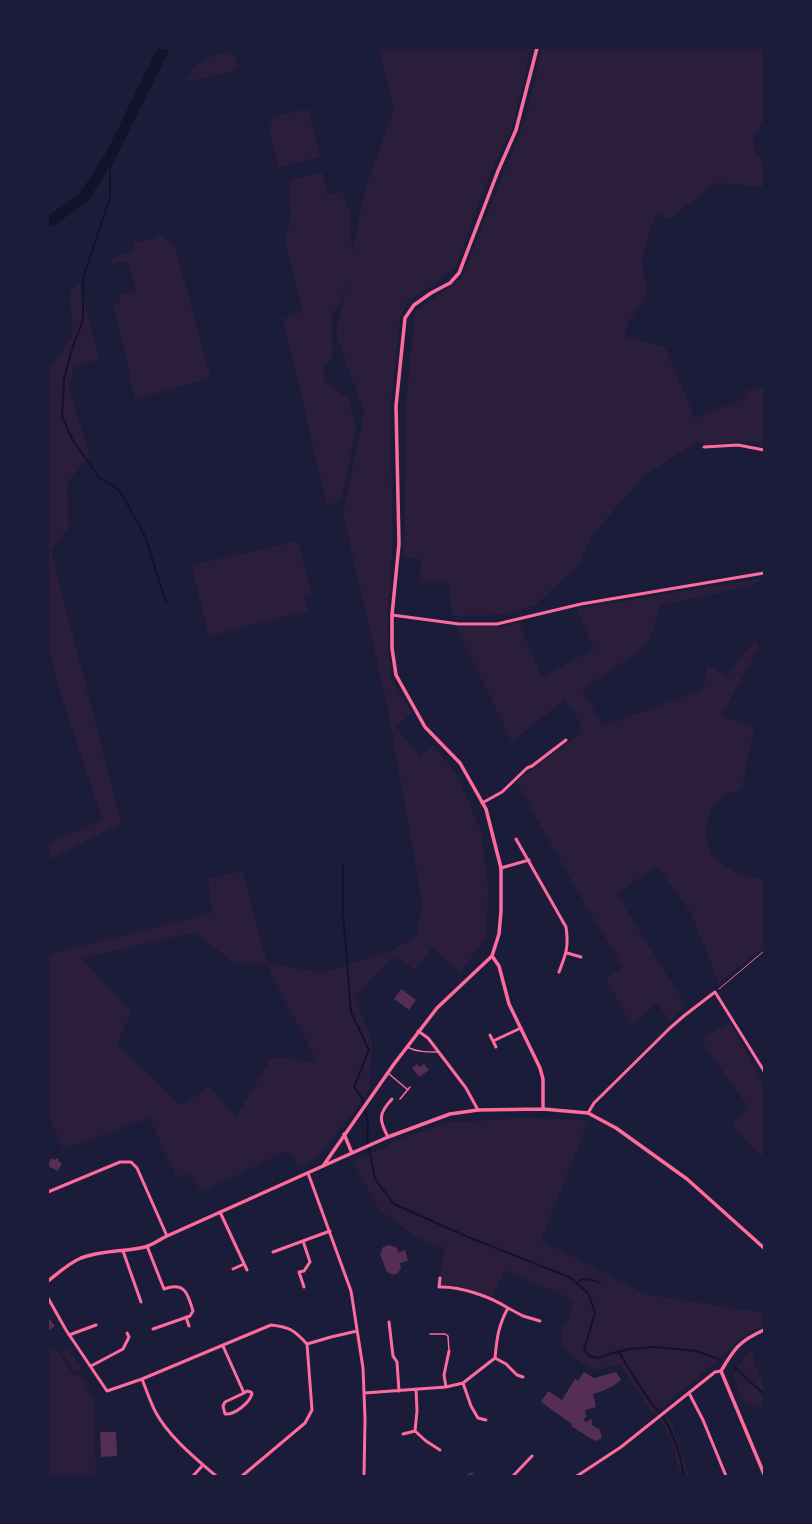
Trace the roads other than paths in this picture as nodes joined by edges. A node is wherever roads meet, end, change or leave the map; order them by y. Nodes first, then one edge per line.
1 (537, 48) edge
2 (704, 447) dead end
3 (764, 450) edge
4 (764, 573) edge
5 (392, 615) junction
6 (566, 740) dead end
7 (482, 803) junction
8 (516, 839) dead end
9 (529, 860) junction
10 (501, 868) junction
11 (567, 954) junction
12 (492, 956) junction
13 (581, 957) dead end
14 (558, 972) dead end
15 (521, 1028) junction
16 (418, 1032) junction
17 (490, 1035) dead end
18 (493, 1041) junction
19 (407, 1047) junction
20 (496, 1047) dead end
21 (438, 1052) junction
22 (764, 1070) edge
23 (388, 1073) junction
24 (410, 1087) dead end
25 (408, 1090) junction
26 (392, 1098) dead end
27 (400, 1099) dead end
28 (543, 1109) junction
29 (478, 1110) junction
30 (588, 1113) junction
31 (344, 1134) junction
32 (388, 1137) junction
33 (352, 1153) junction
34 (323, 1166) junction
35 (308, 1173) junction
36 (48, 1192) edge
37 (220, 1212) junction
38 (330, 1231) junction
39 (167, 1236) junction
40 (303, 1241) junction
41 (147, 1246) junction
42 (764, 1248) edge
43 (123, 1251) junction
44 (273, 1252) dead end
45 (244, 1264) junction
46 (234, 1269) dead end
47 (247, 1270) dead end
48 (440, 1278) dead end
49 (48, 1281) edge
50 (304, 1287) dead end
51 (48, 1298) edge
52 (142, 1302) dead end
53 (508, 1308) junction
54 (186, 1317) junction
55 (540, 1321) dead end
56 (389, 1322) dead end
57 (80, 1325) dead end
58 (96, 1325) dead end
59 (189, 1326) dead end
60 (153, 1329) dead end
61 (82, 1330) junction
62 (764, 1330) edge
63 (357, 1331) junction
64 (127, 1333) dead end
65 (430, 1334) dead end
66 (69, 1335) junction
67 (307, 1344) junction
68 (224, 1346) junction
69 (449, 1351) joint
70 (494, 1358) junction
71 (90, 1366) junction
72 (721, 1371) junction
73 (523, 1377) dead end
74 (142, 1379) junction
75 (462, 1383) junction
76 (446, 1387) junction
77 (416, 1389) junction
78 (399, 1390) junction
79 (364, 1393) junction
80 (689, 1393) junction
81 (244, 1394) junction
82 (486, 1420) dead end
83 (415, 1431) junction
84 (403, 1434) dead end
85 (440, 1450) dead end
86 (532, 1456) dead end
87 (203, 1464) junction
88 (762, 1465) edge
89 (764, 1474) edge
90 (193, 1476) edge
91 (216, 1476) edge
92 (242, 1476) edge
93 (364, 1476) edge
94 (513, 1476) edge
95 (577, 1476) edge
96 (726, 1476) edge

1 - 5 street
2 - 3 street
4 - 5 street
5 - 7 street
6 - 7 street
7 - 10 street
8 - 9 street
9 - 10 street
9 - 11 street
10 - 12 street
11 - 13 street
11 - 14 street
12 - 15 street
12 - 16 street
15 - 18 street
15 - 28 street
16 - 19 street
16 - 21 street
17 - 18 street
18 - 20 street
19 - 21 lane
19 - 23 street
21 - 29 street
22 - 30 street
23 - 25 lane
23 - 31 street
24 - 25 lane
25 - 27 lane
26 - 32 street
28 - 29 street
28 - 30 street
29 - 32 street
30 - 42 street
31 - 33 street
31 - 34 street
32 - 33 street
33 - 34 street
34 - 35 street
35 - 37 street
35 - 38 street
36 - 39 street
37 - 39 street
37 - 45 street
38 - 40 street
38 - 63 street
39 - 41 street
40 - 44 street
40 - 50 street
41 - 43 street
41 - 54 street
43 - 49 street
43 - 52 street
45 - 46 street
45 - 47 street
48 - 53 street
51 - 66 street
53 - 55 street
53 - 70 street
54 - 59 street
54 - 60 street
56 - 78 street
57 - 61 street
58 - 61 street
61 - 66 street
62 - 72 street
63 - 67 street
63 - 79 street
64 - 71 street
65 - 69 lane
66 - 71 street
67 - 68 street
67 - 92 street
68 - 74 street
68 - 81 street
69 - 76 street
70 - 73 street
70 - 75 street
71 - 74 street
72 - 80 street
72 - 88 street
74 - 87 street
75 - 76 street
75 - 82 street
76 - 77 street
77 - 78 street
77 - 83 street
78 - 79 street
79 - 93 street
80 - 95 street
80 - 96 street
81 - 81 street
83 - 84 street
83 - 85 street
86 - 94 street
87 - 90 street
87 - 91 street
88 - 89 street

